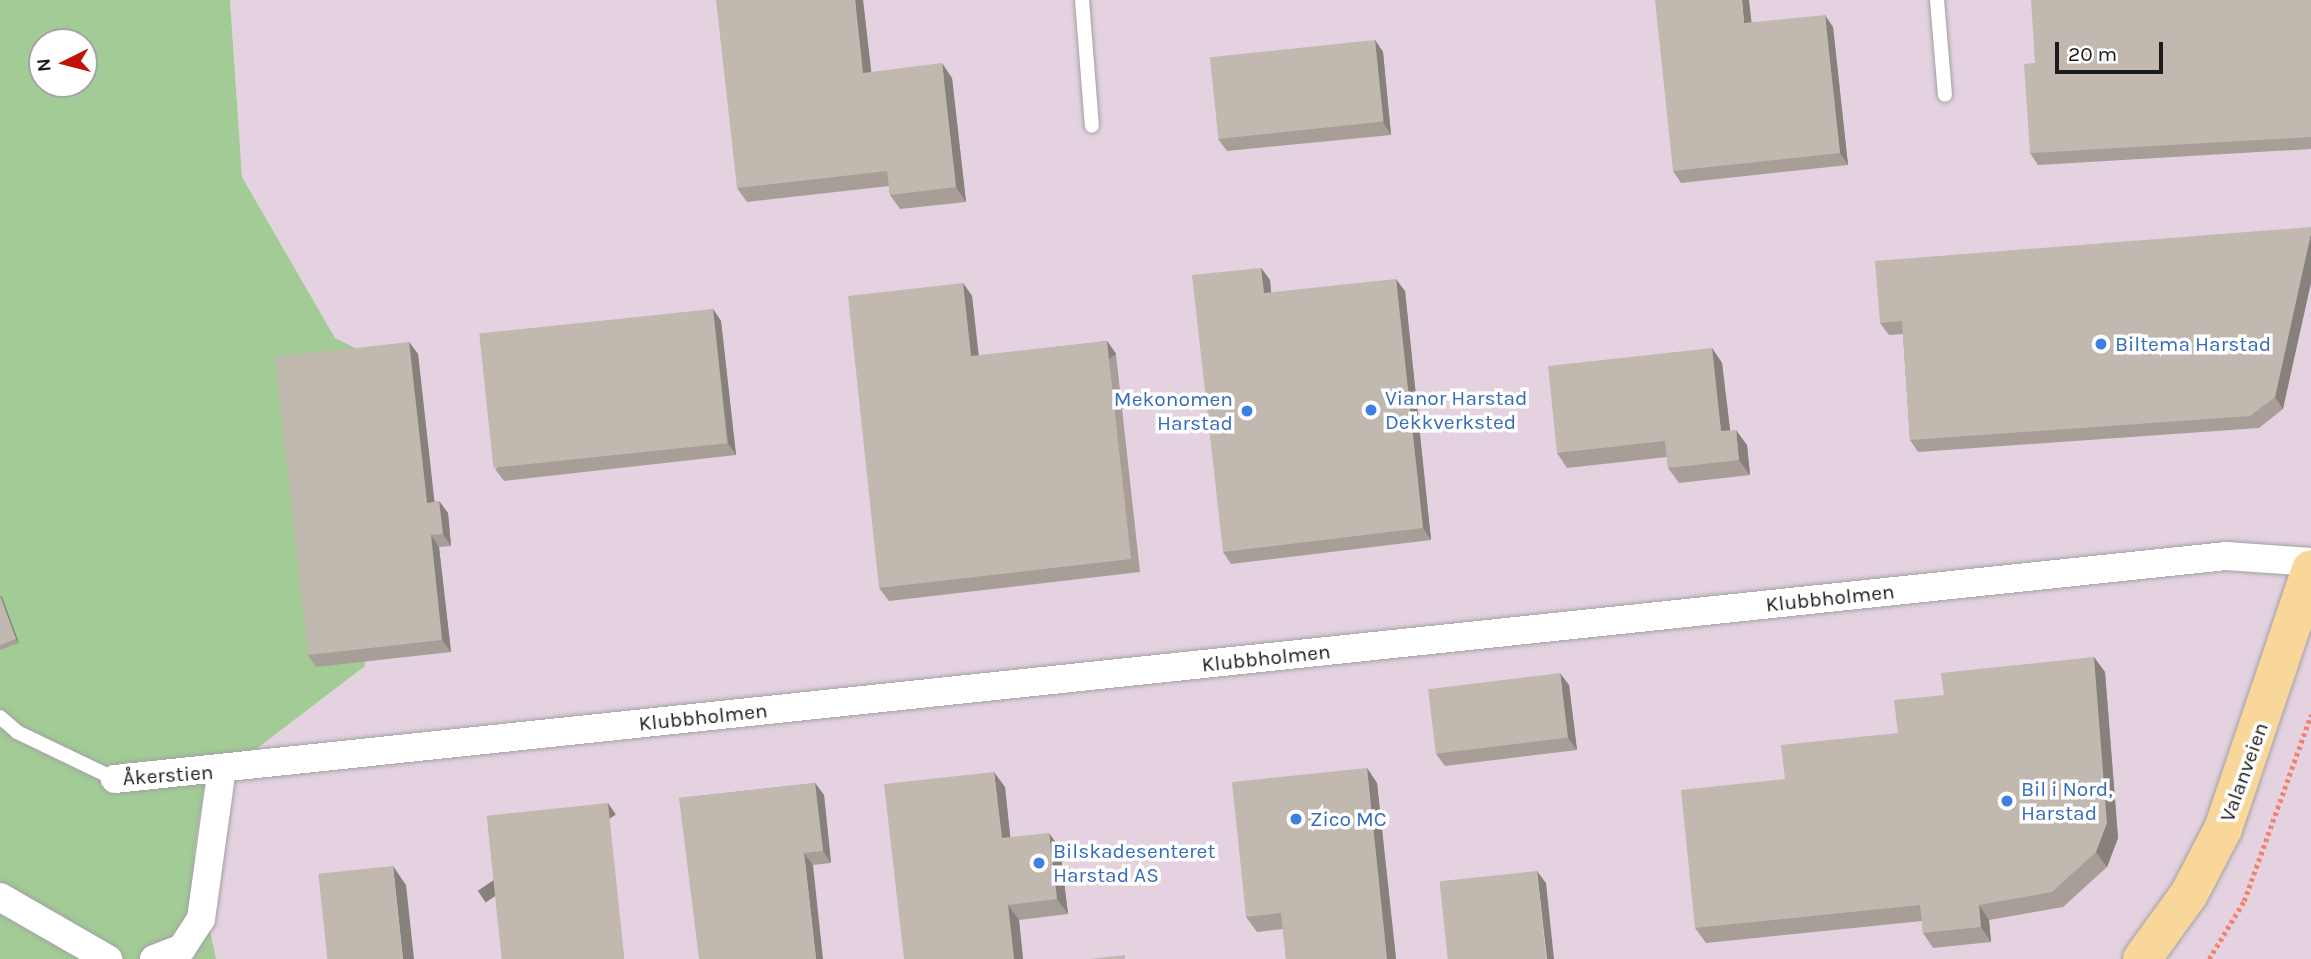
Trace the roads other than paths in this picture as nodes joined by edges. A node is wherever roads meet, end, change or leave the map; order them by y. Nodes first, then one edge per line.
1 (1082, 0) edge
2 (1937, 0) edge
3 (1945, 95) dead end
4 (1091, 125) dead end
5 (2311, 562) edge
6 (2311, 569) edge
7 (0, 717) edge
8 (222, 768) junction
9 (115, 779) joint
10 (0, 897) edge
11 (108, 959) edge
12 (154, 959) edge
13 (2142, 959) edge

1 - 4 lane
2 - 3 lane
5 - 8 street, Klubbholmen
6 - 13 main road, Valanveien
7 - 9 lane, Åkerstien
8 - 9 street, Åkerstien
8 - 12 street, Åkerstien
10 - 11 street

